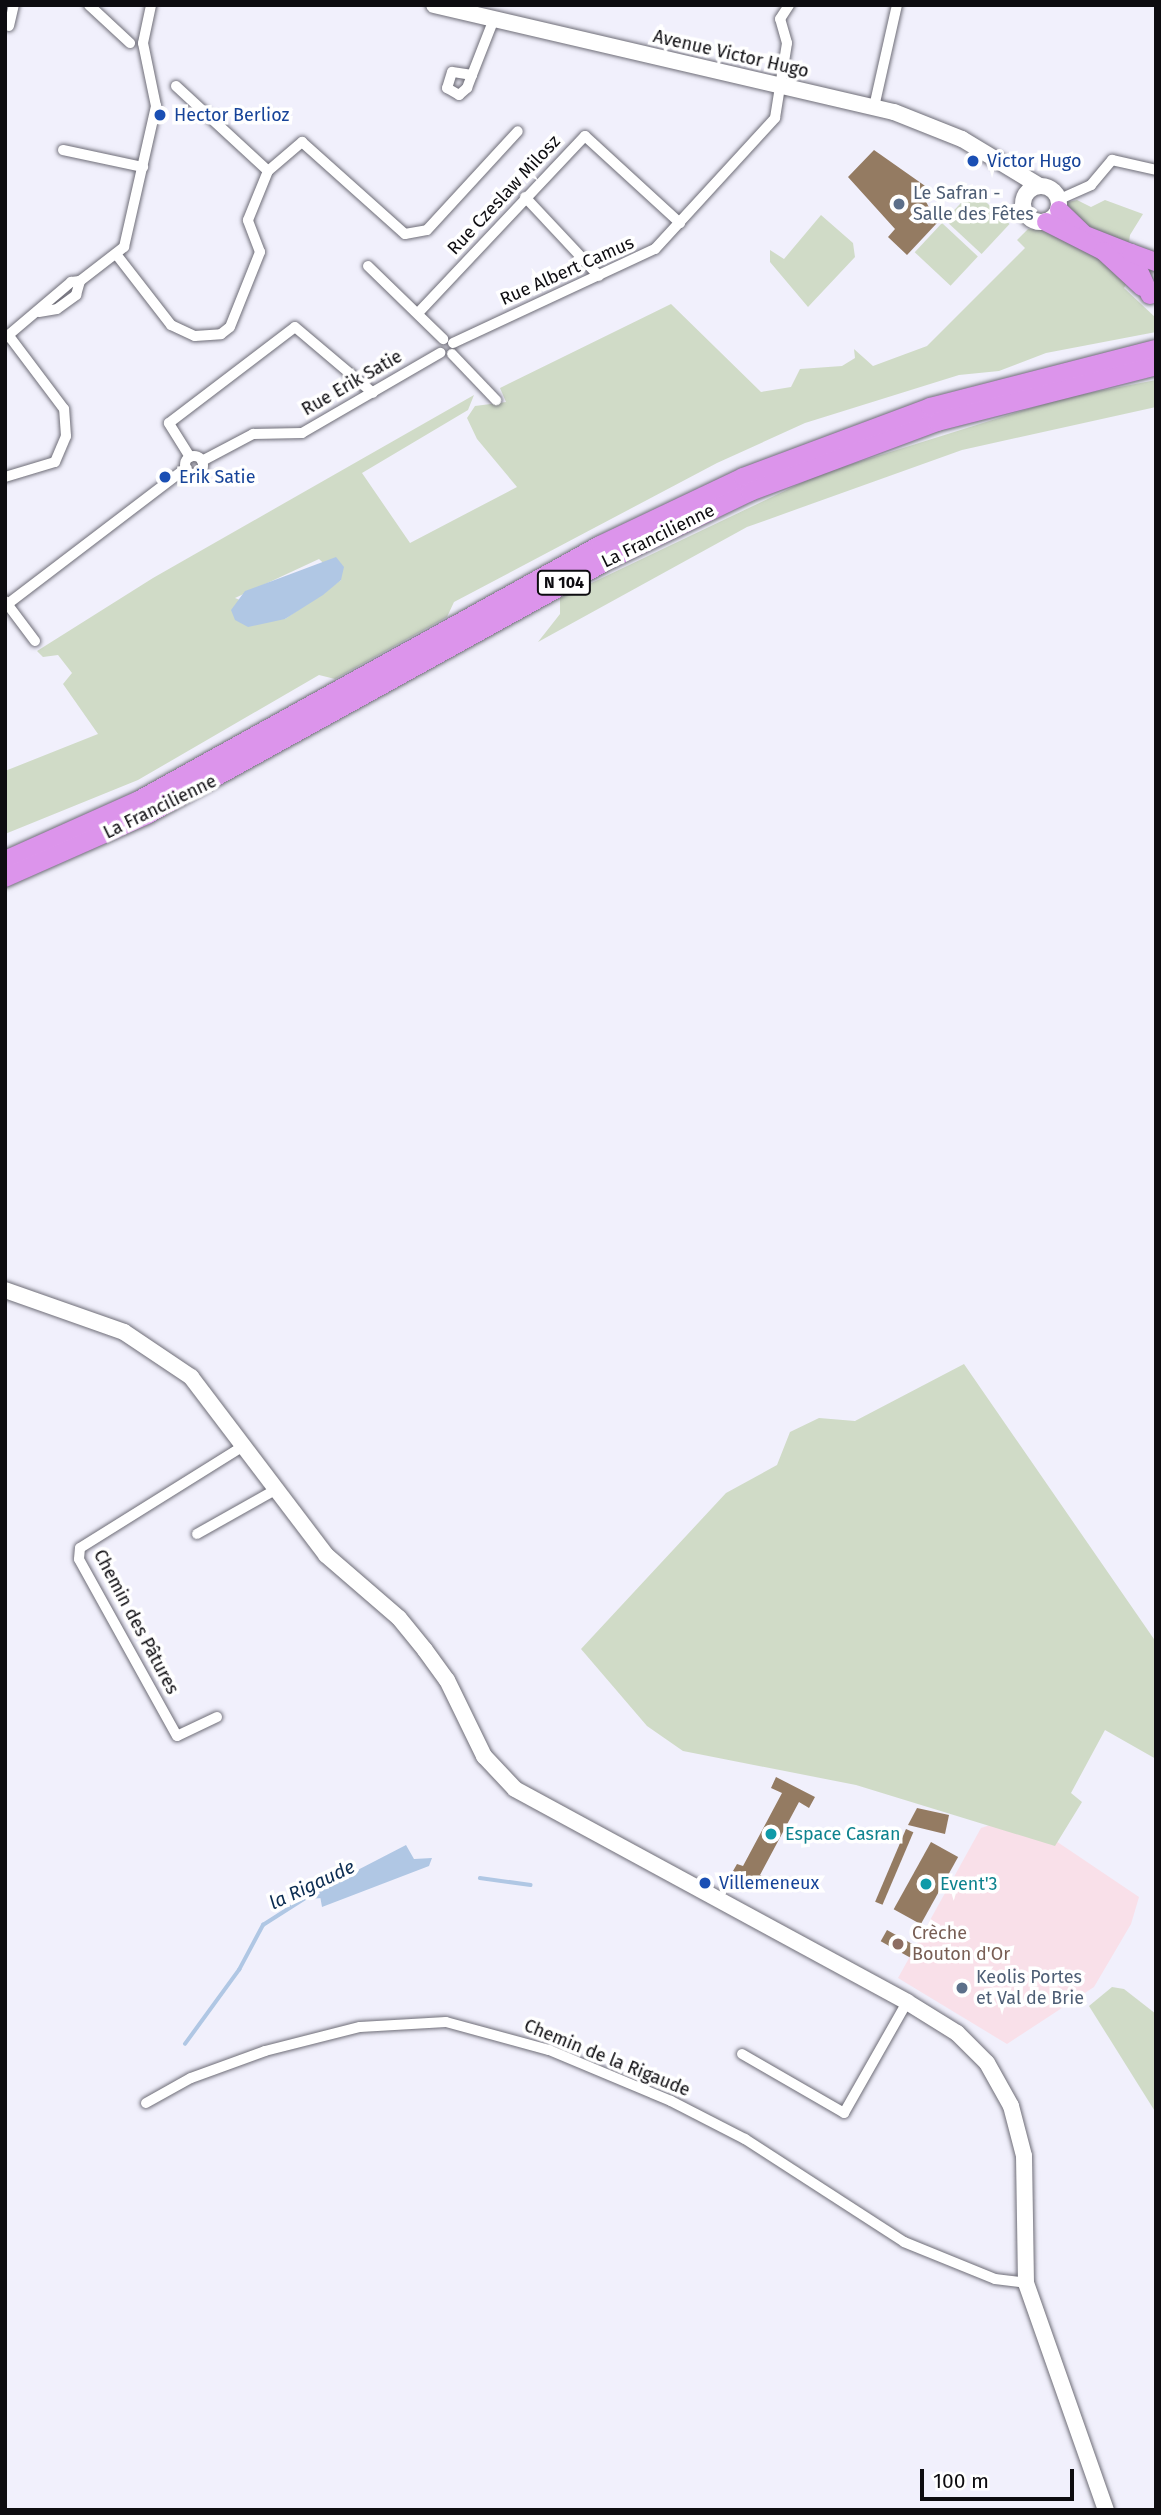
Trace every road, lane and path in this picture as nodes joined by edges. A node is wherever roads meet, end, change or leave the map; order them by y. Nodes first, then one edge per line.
1 (15, 5) edge
2 (89, 5) edge
3 (151, 5) edge
4 (434, 5) edge
5 (789, 5) edge
6 (897, 5) edge
7 (494, 19) junction
8 (9, 26) dead end
9 (130, 43) dead end
10 (472, 75) dead end
11 (780, 85) junction
12 (176, 86) dead end
13 (874, 107) junction
14 (518, 131) dead end
15 (62, 150) dead end
16 (143, 166) junction
17 (1010, 166) junction
18 (1156, 170) edge
19 (268, 171) junction
20 (1038, 185) junction
21 (525, 197) junction
22 (1024, 197) junction
23 (1055, 210) junction
24 (680, 223) junction
25 (1131, 253) junction
26 (116, 254) junction
27 (1156, 262) edge
28 (368, 266) dead end
29 (599, 276) junction
30 (1154, 291) edge
31 (419, 312) junction
32 (7, 337) edge
33 (449, 345) junction
34 (1156, 349) edge
35 (1156, 366) edge
36 (373, 393) junction
37 (496, 400) dead end
38 (190, 457) junction
39 (202, 461) junction
40 (187, 468) junction
41 (5, 477) edge
42 (6, 604) edge
43 (35, 641) dead end
44 (5, 860) edge
45 (5, 878) edge
46 (5, 1290) edge
47 (244, 1444) junction
48 (277, 1489) junction
49 (197, 1534) dead end
50 (217, 1717) dead end
51 (907, 2002) junction
52 (742, 2054) dead end
53 (146, 2103) dead end
54 (1026, 2283) junction
55 (1106, 2510) edge

1 - 8 street
2 - 9 street
3 - 16 street
4 - 7 main road, Avenue Victor Hugo
5 - 11 street, Rue Albert Camus
6 - 13 street
7 - 10 street
7 - 11 main road, Avenue Victor Hugo
11 - 13 main road, Avenue Victor Hugo
11 - 24 street, Rue Albert Camus
12 - 19 street
13 - 17 main road, Avenue Victor Hugo
14 - 19 street
15 - 16 street
16 - 26 street
17 - 20 main road, Avenue Victor Hugo
17 - 22 main road
18 - 23 street
19 - 26 street
20 - 22 main road
20 - 23 main road, Avenue Victor Hugo
21 - 24 street, Rue Czeslaw Milosz
21 - 29 street
21 - 31 street, Rue Czeslaw Milosz
22 - 23 main road
23 - 25 highway
23 - 30 highway
24 - 29 street, Rue Albert Camus
25 - 27 highway
25 - 30 highway
26 - 32 street
28 - 31 street
29 - 33 street, Rue Albert Camus
31 - 33 street
32 - 41 street
33 - 36 street, Rue Erik Satie
33 - 37 street
34 - 44 highway, La Francilienne / N 104
35 - 45 highway, La Francilienne / N 104
36 - 38 street
36 - 39 street, Rue Erik Satie
38 - 39 street
38 - 40 street
39 - 40 street, Rue Erik Satie
40 - 42 street, Rue Erik Satie
42 - 43 street
46 - 47 main road
47 - 48 main road
47 - 50 street, Chemin des Pâtures
48 - 49 street
48 - 51 main road
51 - 52 street
51 - 54 main road
53 - 54 street, Chemin de la Rigaude
54 - 55 main road

